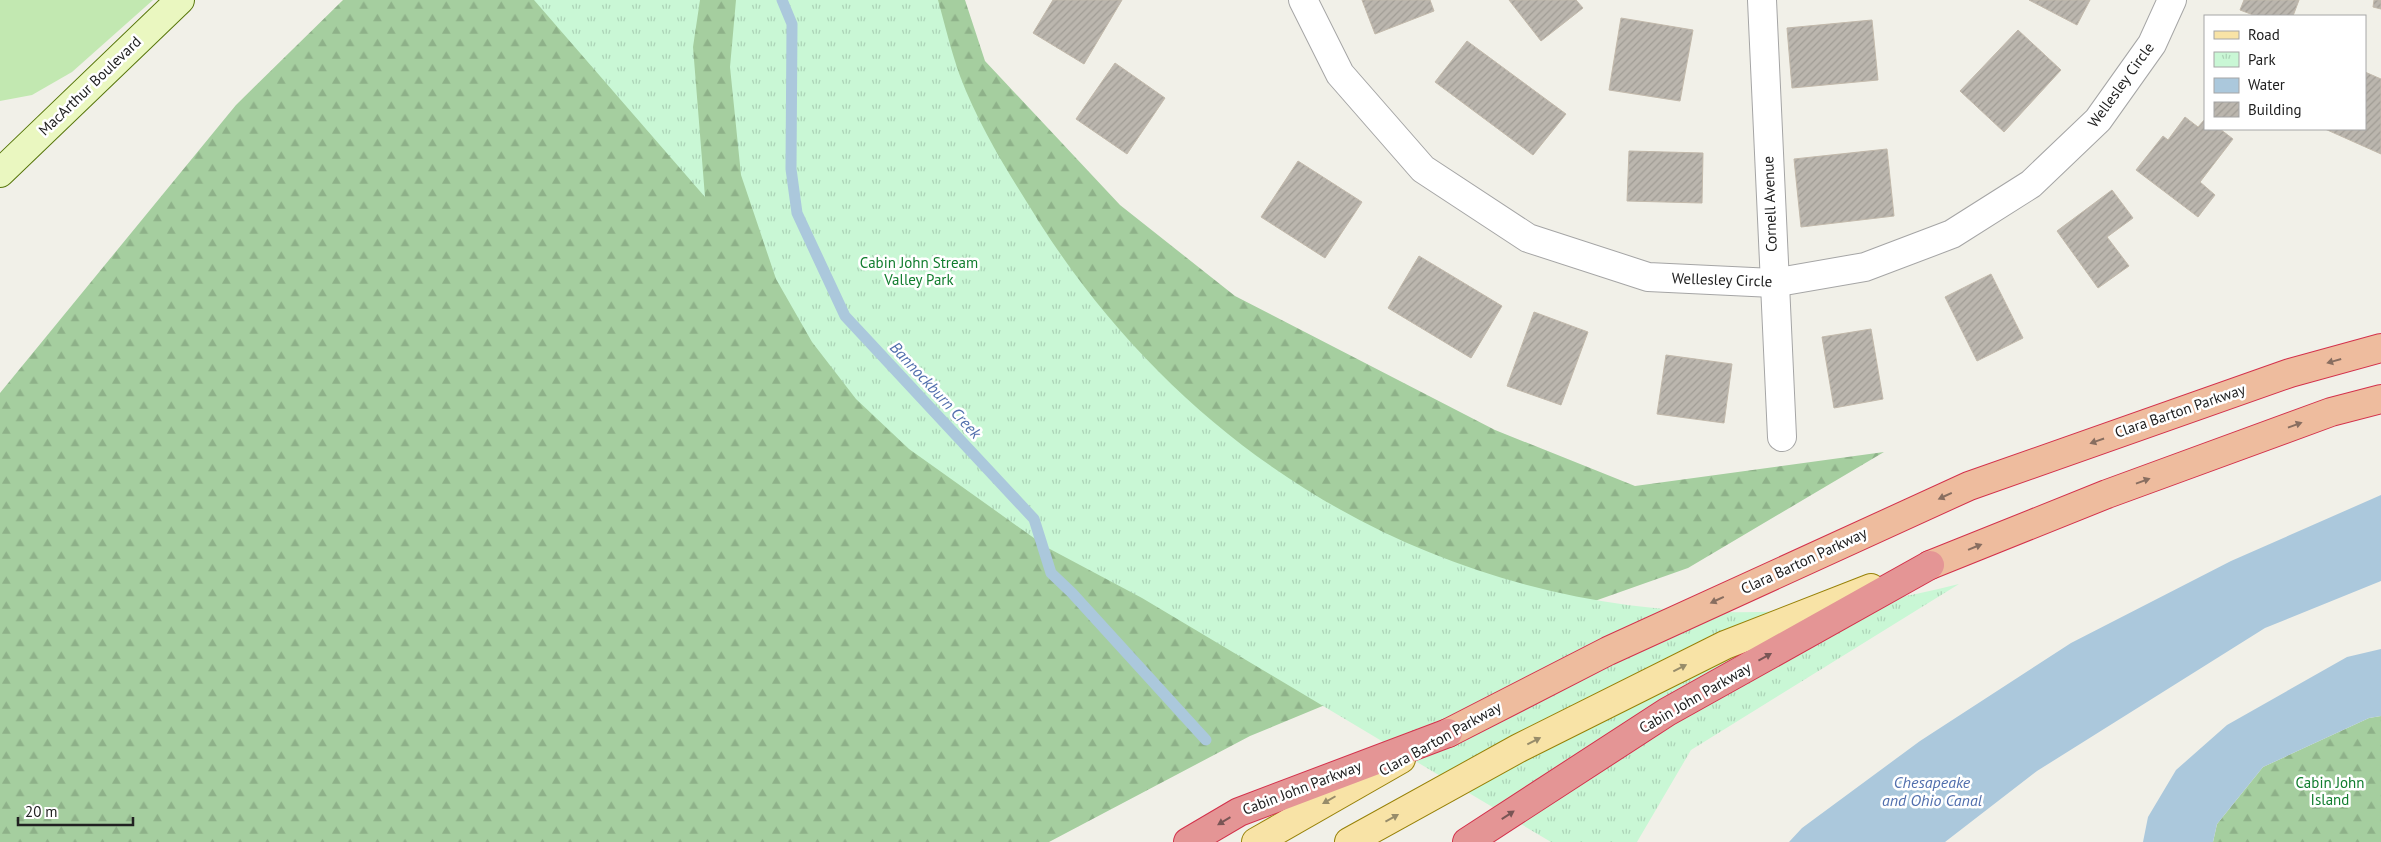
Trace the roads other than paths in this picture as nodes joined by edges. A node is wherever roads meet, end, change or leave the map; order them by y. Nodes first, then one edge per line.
1 (180, 0) edge
2 (1303, 0) edge
3 (1762, 0) edge
4 (2172, 0) edge
5 (0, 173) edge
6 (1773, 283) junction
7 (2381, 348) edge
8 (2381, 399) edge
9 (1782, 438) dead end
10 (1930, 565) junction
11 (1448, 733) junction
12 (1188, 842) edge
13 (1256, 842) edge
14 (1349, 842) edge
15 (1467, 842) edge

1 - 5 main road, MacArthur Boulevard
2 - 6 street, Wellesley Circle
3 - 6 street, Cornell Avenue
4 - 6 street, Wellesley Circle
6 - 9 street, Cornell Avenue
7 -> 11 highway, Clara Barton Parkway
10 -> 8 highway
14 -> 10 main road
15 -> 10 highway, Cabin John Parkway
11 -> 12 highway, Cabin John Parkway
11 -> 13 main road, Clara Barton Parkway

